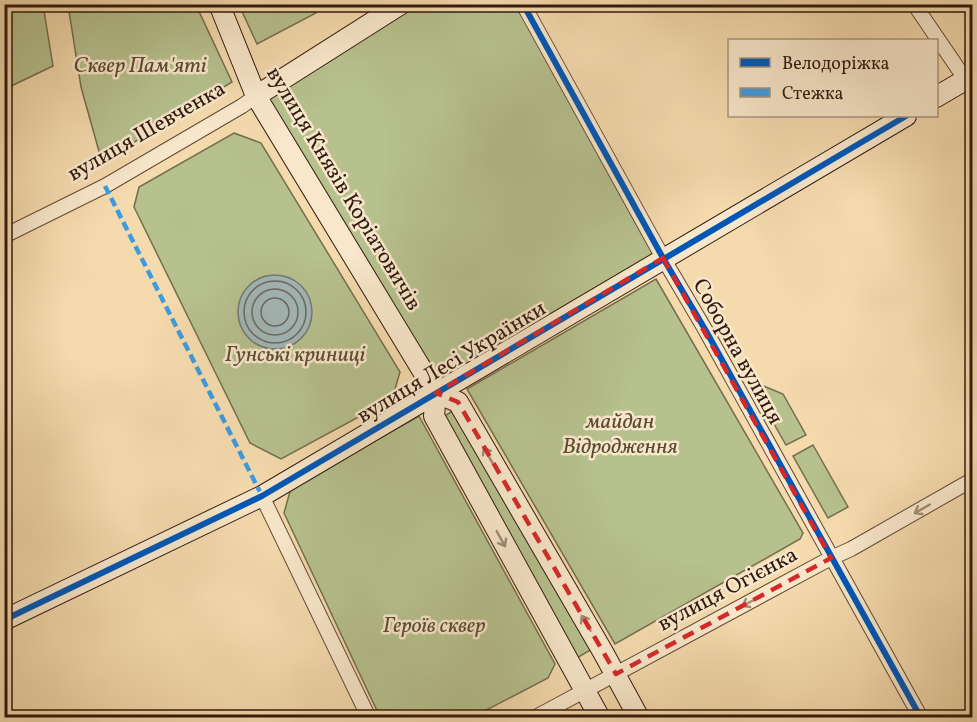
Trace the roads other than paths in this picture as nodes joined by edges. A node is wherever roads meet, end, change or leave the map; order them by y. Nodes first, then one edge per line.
1 (219, 4) edge
2 (401, 4) edge
3 (523, 4) edge
4 (914, 4) edge
5 (970, 82) edge
6 (256, 96) junction
7 (938, 97) edge
8 (904, 117) edge
9 (4, 236) edge
10 (663, 258) junction
11 (436, 393) junction
12 (972, 480) edge
13 (262, 496) junction
14 (831, 558) junction
15 (4, 620) edge
16 (616, 674) junction
17 (585, 691) junction
18 (369, 717) edge
19 (534, 717) edge
20 (600, 717) edge
21 (639, 717) edge
22 (921, 717) edge

1 - 6 street, вулиця Князів Коріатовичів
2 - 6 street, вулиця Шевченка
3 - 10 street, Соборна вулиця
4 - 5 street
5 - 7 street
6 - 9 street, вулиця Шевченка
6 - 11 street, вулиця Князів Коріатовичів
8 - 10 street, вулиця Лесі Українки
10 - 11 street, вулиця Лесі Українки
10 - 14 street, Соборна вулиця
11 - 13 street, вулиця Лесі Українки
16 -> 11 street, вулиця Князів Коріатовичів
11 -> 17 street, вулиця Князів Коріатовичів
12 -> 14 street, вулиця Огієнка
13 - 15 street, вулиця Лесі Українки
13 - 18 street
14 -> 16 street, вулиця Огієнка
14 - 22 street, Соборна вулиця
16 - 17 street, вулиця Огієнка
16 - 21 street, вулиця Князів Коріатовичів
17 - 19 street, вулиця Огієнка
17 - 20 street, вулиця Князів Коріатовичів

